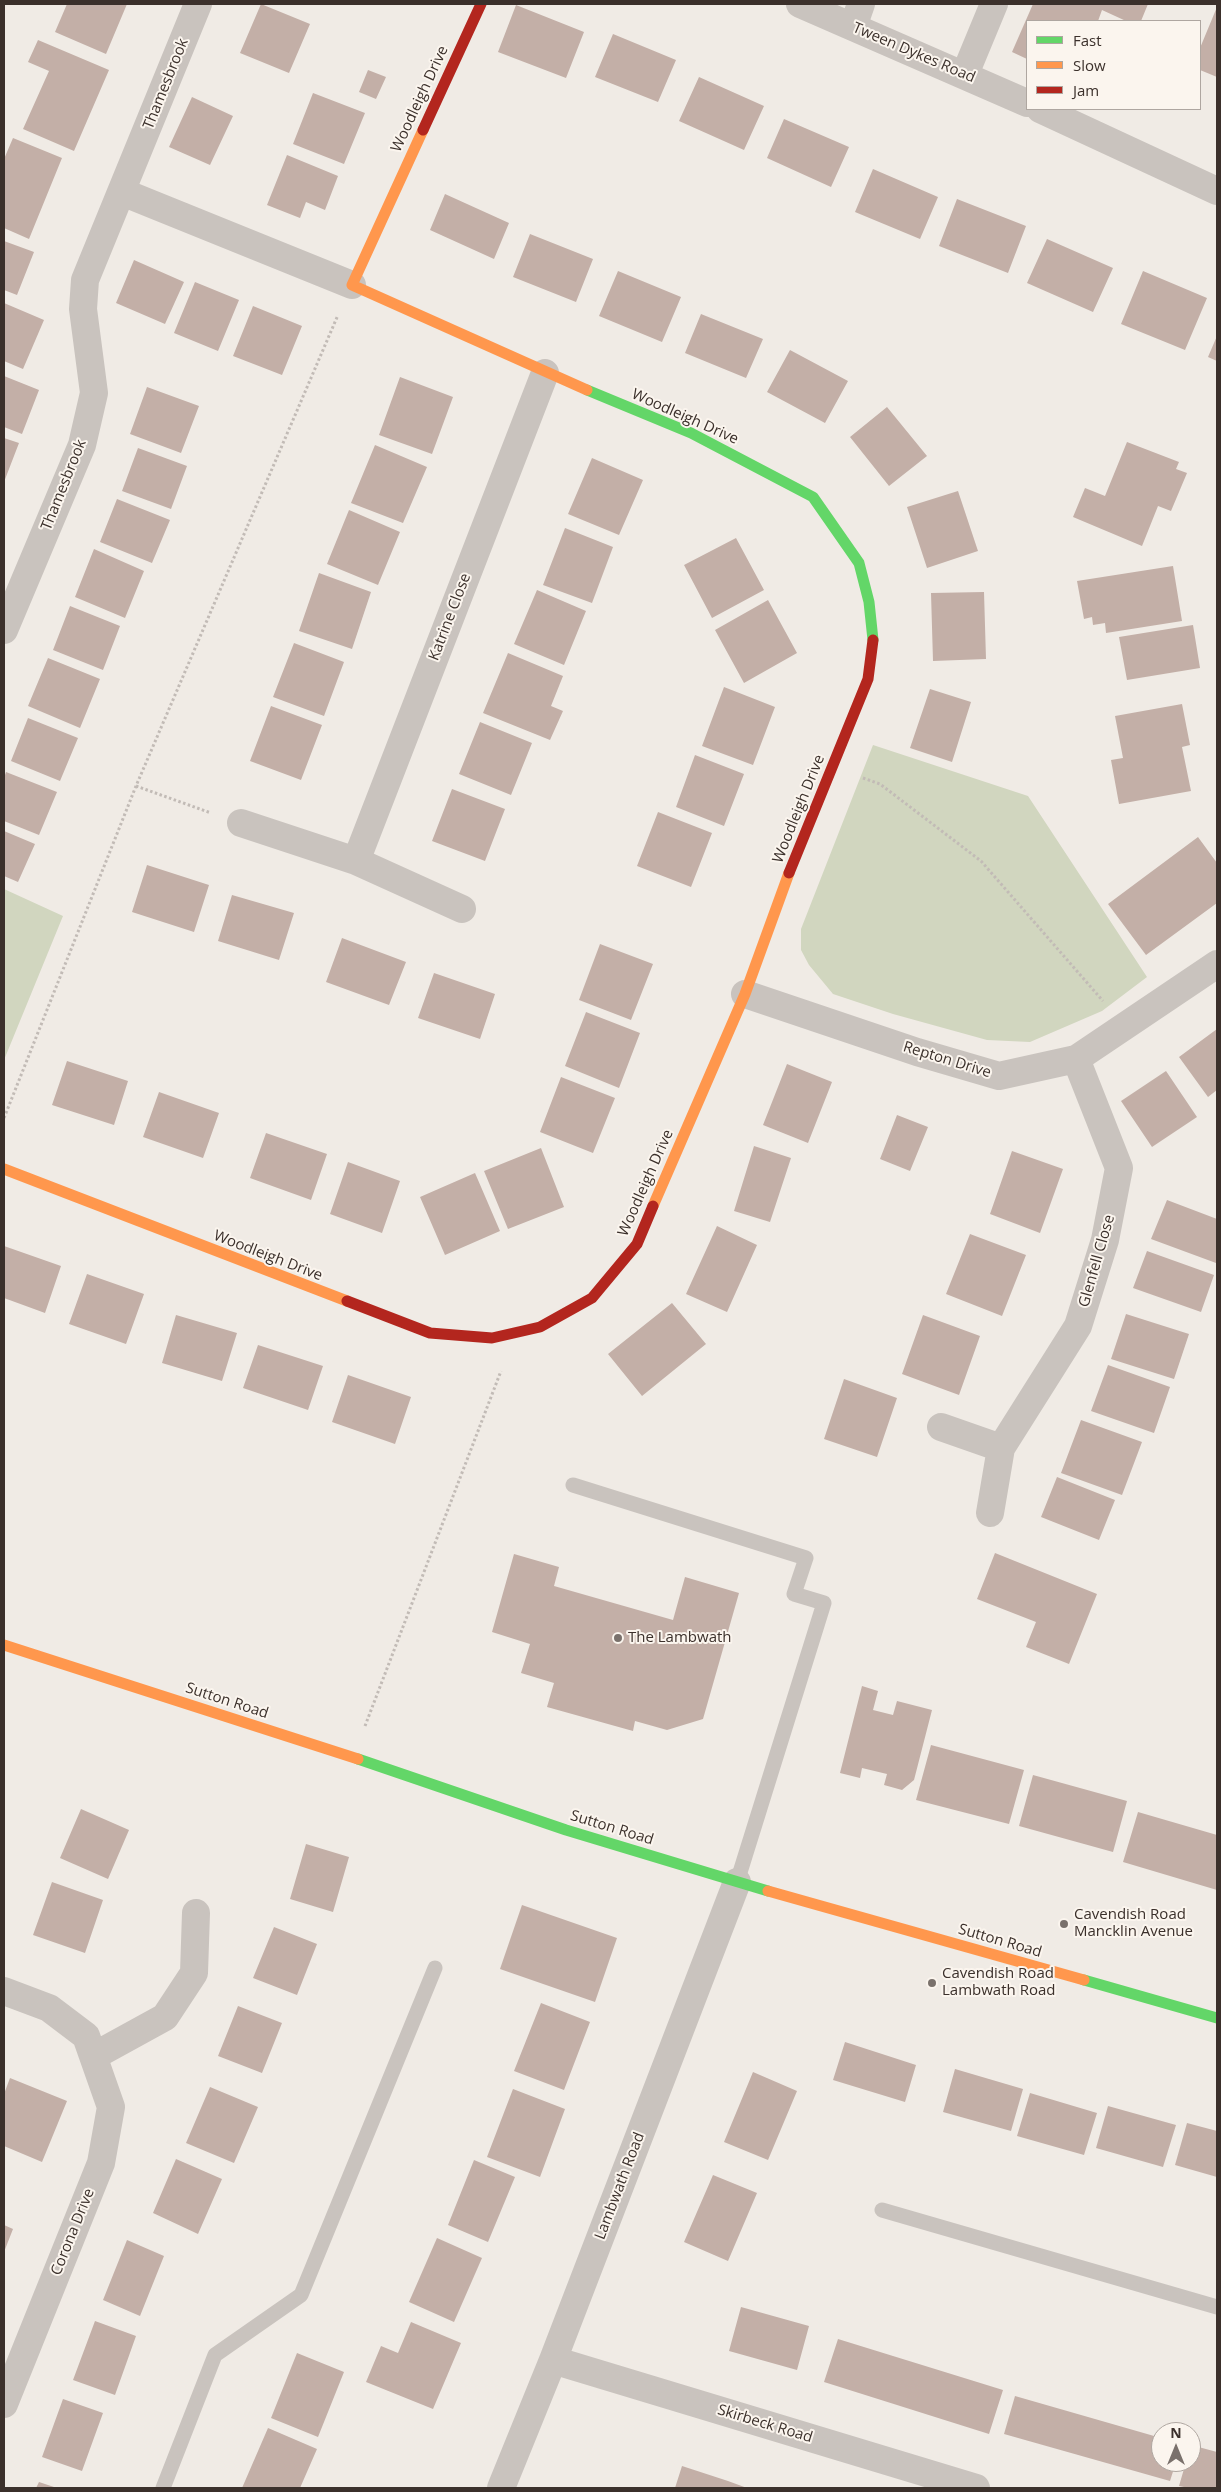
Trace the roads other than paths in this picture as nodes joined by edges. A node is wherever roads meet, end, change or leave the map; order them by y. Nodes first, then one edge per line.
1 (198, 4) edge
2 (481, 4) edge
3 (800, 4) edge
4 (994, 4) edge
5 (857, 15) edge
6 (965, 74) junction
7 (1026, 103) edge
8 (1042, 110) edge
9 (1217, 191) edge
10 (122, 192) junction
11 (352, 284) junction
12 (545, 373) junction
13 (4, 630) edge
14 (241, 824) road end
15 (356, 861) junction
16 (462, 909) dead end
17 (1217, 964) edge
18 (745, 994) junction
19 (1076, 1059) junction
20 (4, 1169) edge
21 (941, 1427) dead end
22 (1001, 1448) junction
23 (573, 1485) dead end
24 (990, 1513) dead end
25 (4, 1645) edge
26 (737, 1882) junction
27 (196, 1913) dead end
28 (435, 1968) dead end
29 (4, 1991) edge
30 (1217, 2018) edge
31 (94, 2056) junction
32 (882, 2210) dead end
33 (1217, 2307) edge
34 (553, 2360) junction
35 (4, 2404) edge
36 (164, 2488) edge
37 (501, 2488) edge
38 (976, 2488) edge

1 - 10 street, Thamesbrook
2 - 11 street, Woodleigh Drive
3 - 5 street, Tween Dykes Road
4 - 6 street
5 - 6 street, Tween Dykes Road
6 - 7 street, Tween Dykes Road
8 - 9 street
10 - 11 street
10 - 13 street, Thamesbrook
11 - 12 street, Woodleigh Drive
12 - 15 street, Katrine Close
12 - 18 street, Woodleigh Drive
14 - 15 street
15 - 16 street
17 - 19 street, Repton Drive
18 - 19 street, Repton Drive
18 - 20 street, Woodleigh Drive
19 - 22 street, Glenfell Close
21 - 22 street
22 - 24 street, Glenfell Close
23 - 26 lane
25 - 26 street, Sutton Road
26 - 30 street, Sutton Road
26 - 34 street, Lambwath Road
27 - 31 street
28 - 36 lane
29 - 31 street, Corona Drive
31 - 35 street, Corona Drive
32 - 33 lane
34 - 37 street, Lambwath Road
34 - 38 street, Skirbeck Road

